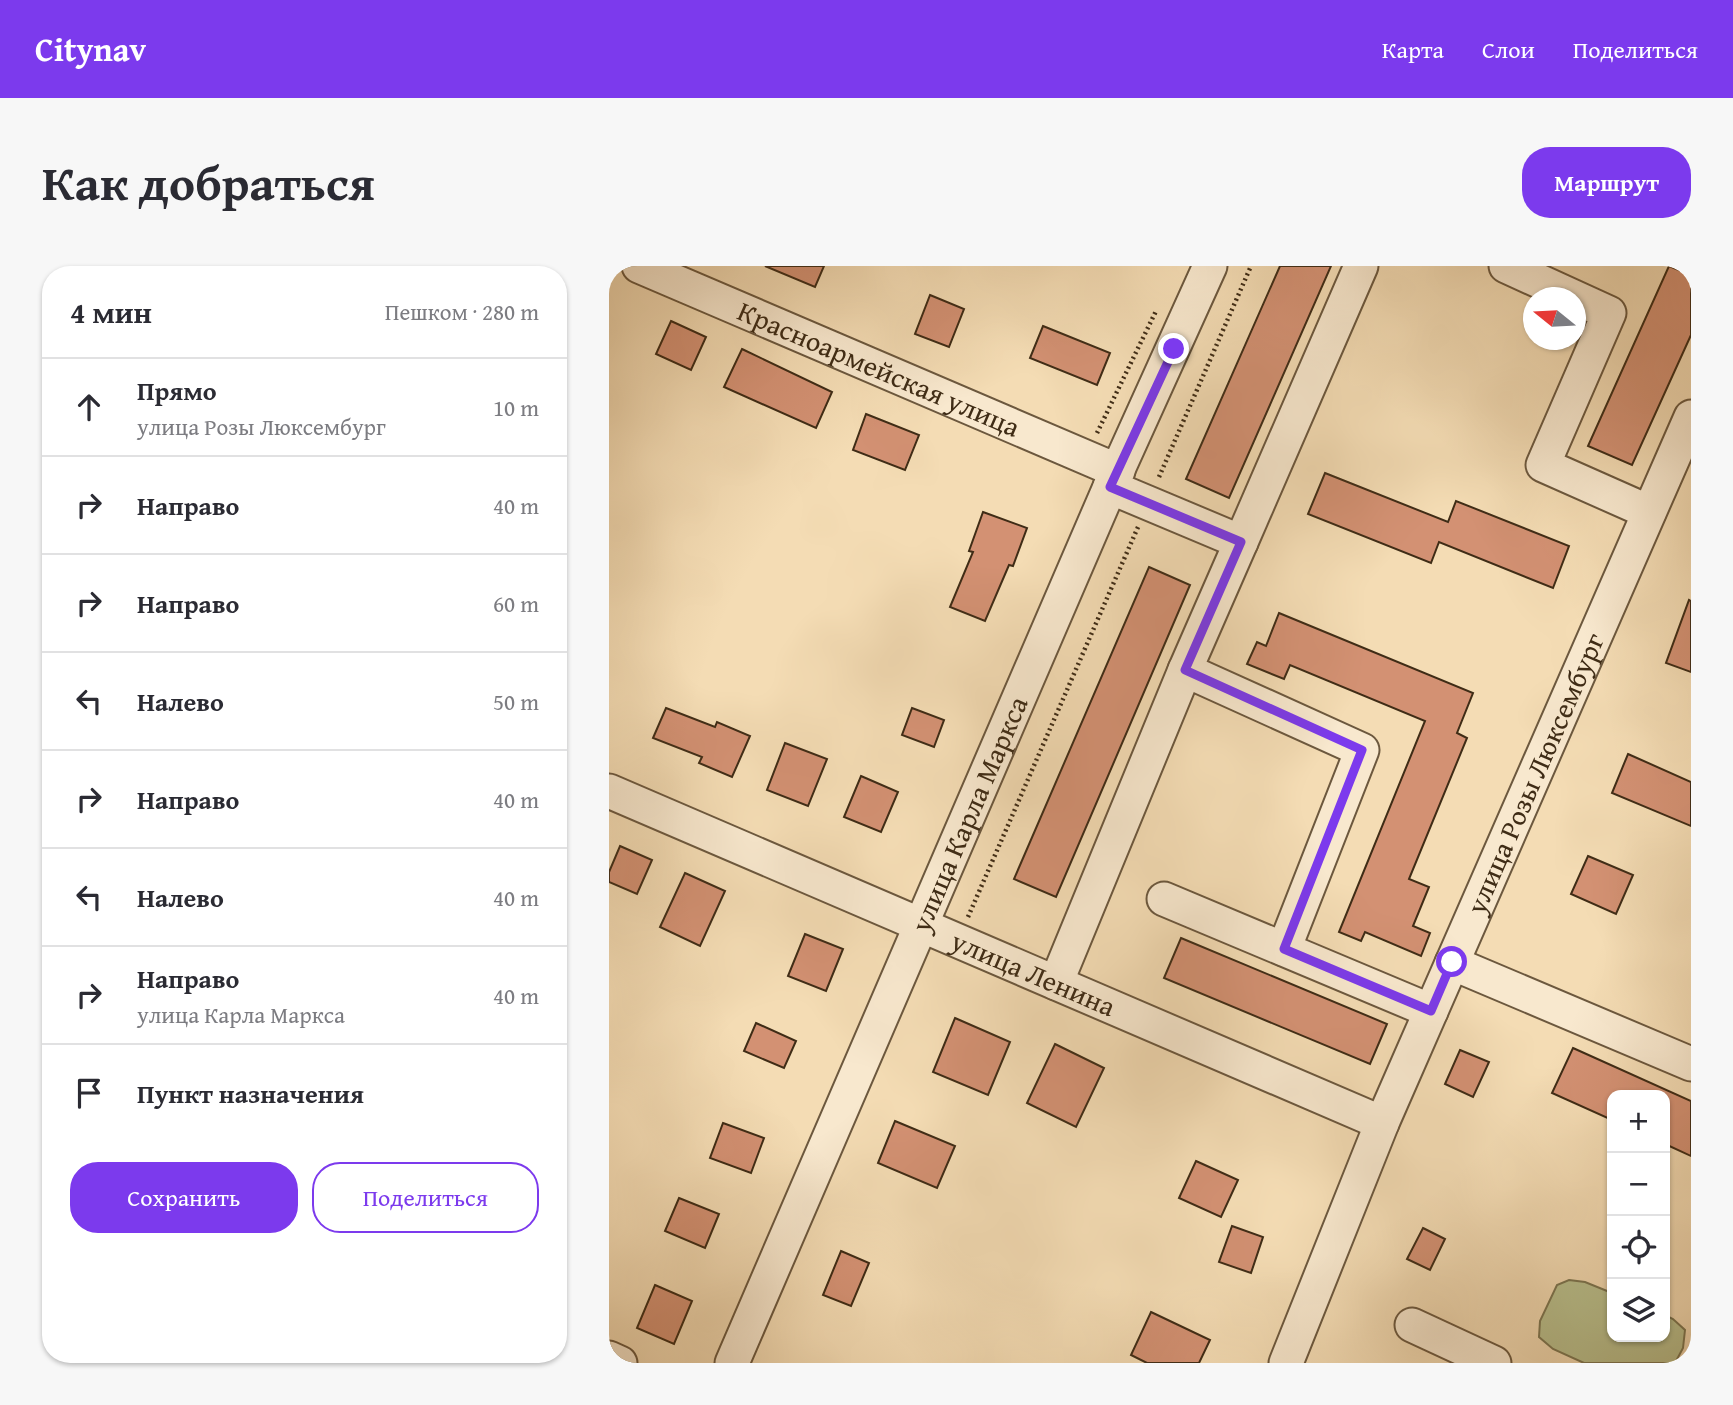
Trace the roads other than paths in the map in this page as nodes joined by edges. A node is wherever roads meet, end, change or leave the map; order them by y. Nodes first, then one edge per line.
1 (639, 266) edge
2 (1210, 266) edge
3 (1361, 266) edge
4 (1506, 266) edge
5 (1691, 417) edge
6 (1114, 479) junction
7 (1649, 512) junction
8 (1241, 542) junction
9 (1185, 670) junction
10 (609, 791) edge
11 (1164, 899) dead end
12 (919, 925) junction
13 (1284, 949) junction
14 (1452, 962) junction
15 (1056, 983) junction
16 (1431, 1011) junction
17 (1691, 1064) edge
18 (1382, 1123) junction
19 (1412, 1325) dead end
20 (609, 1358) edge
21 (620, 1363) edge
22 (732, 1363) edge
23 (1286, 1363) edge
24 (1494, 1363) edge

1 - 6 street, Красноармейская улица
2 - 6 street, улица Карла Маркса
3 - 8 street
4 - 7 street
5 - 7 street, улица Розы Люксембург
6 - 8 street, Красноармейская улица
6 - 12 street, улица Карла Маркса
7 - 14 street, улица Розы Люксембург
8 - 9 street
9 - 13 street
9 - 15 street
10 - 12 street, улица Ленина
11 - 13 street
12 - 15 street, улица Ленина
12 - 22 street, улица Карла Маркса
13 - 16 street
14 - 16 street, улица Розы Люксембург
14 - 17 street
15 - 18 street, улица Ленина
16 - 18 street, улица Розы Люксембург
18 - 23 street, улица Розы Люксембург
19 - 24 street
20 - 21 street

